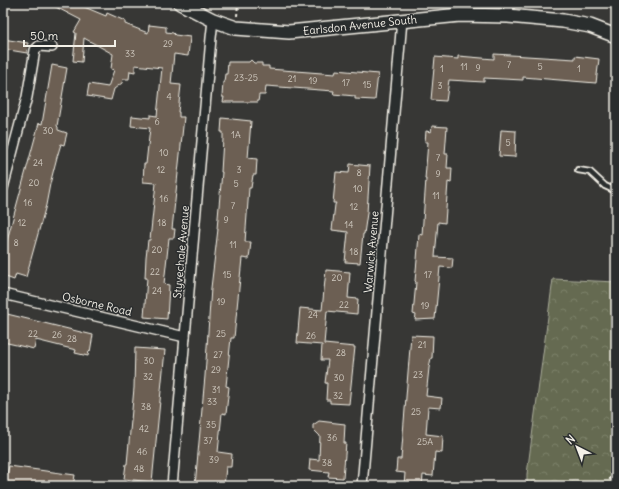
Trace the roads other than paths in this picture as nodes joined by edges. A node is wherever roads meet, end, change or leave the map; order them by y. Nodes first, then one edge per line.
1 (180, 3) edge
2 (509, 9) edge
3 (214, 20) junction
4 (402, 20) junction
5 (616, 36) edge
6 (52, 48) dead end
7 (578, 170) dead end
8 (3, 188) edge
9 (616, 191) edge
10 (3, 294) edge
11 (185, 337) junction
12 (172, 486) edge
13 (362, 486) edge

1 - 3 main road, Earlsdon Avenue South
2 - 4 main road, Earlsdon Avenue South
2 - 5 main road, Earlsdon Avenue South
3 - 4 main road, Earlsdon Avenue South
3 - 11 street, Styvechale Avenue
4 - 13 street, Warwick Avenue
6 - 8 street
7 - 9 lane
10 - 11 street, Osborne Road
11 - 12 street, Styvechale Avenue

